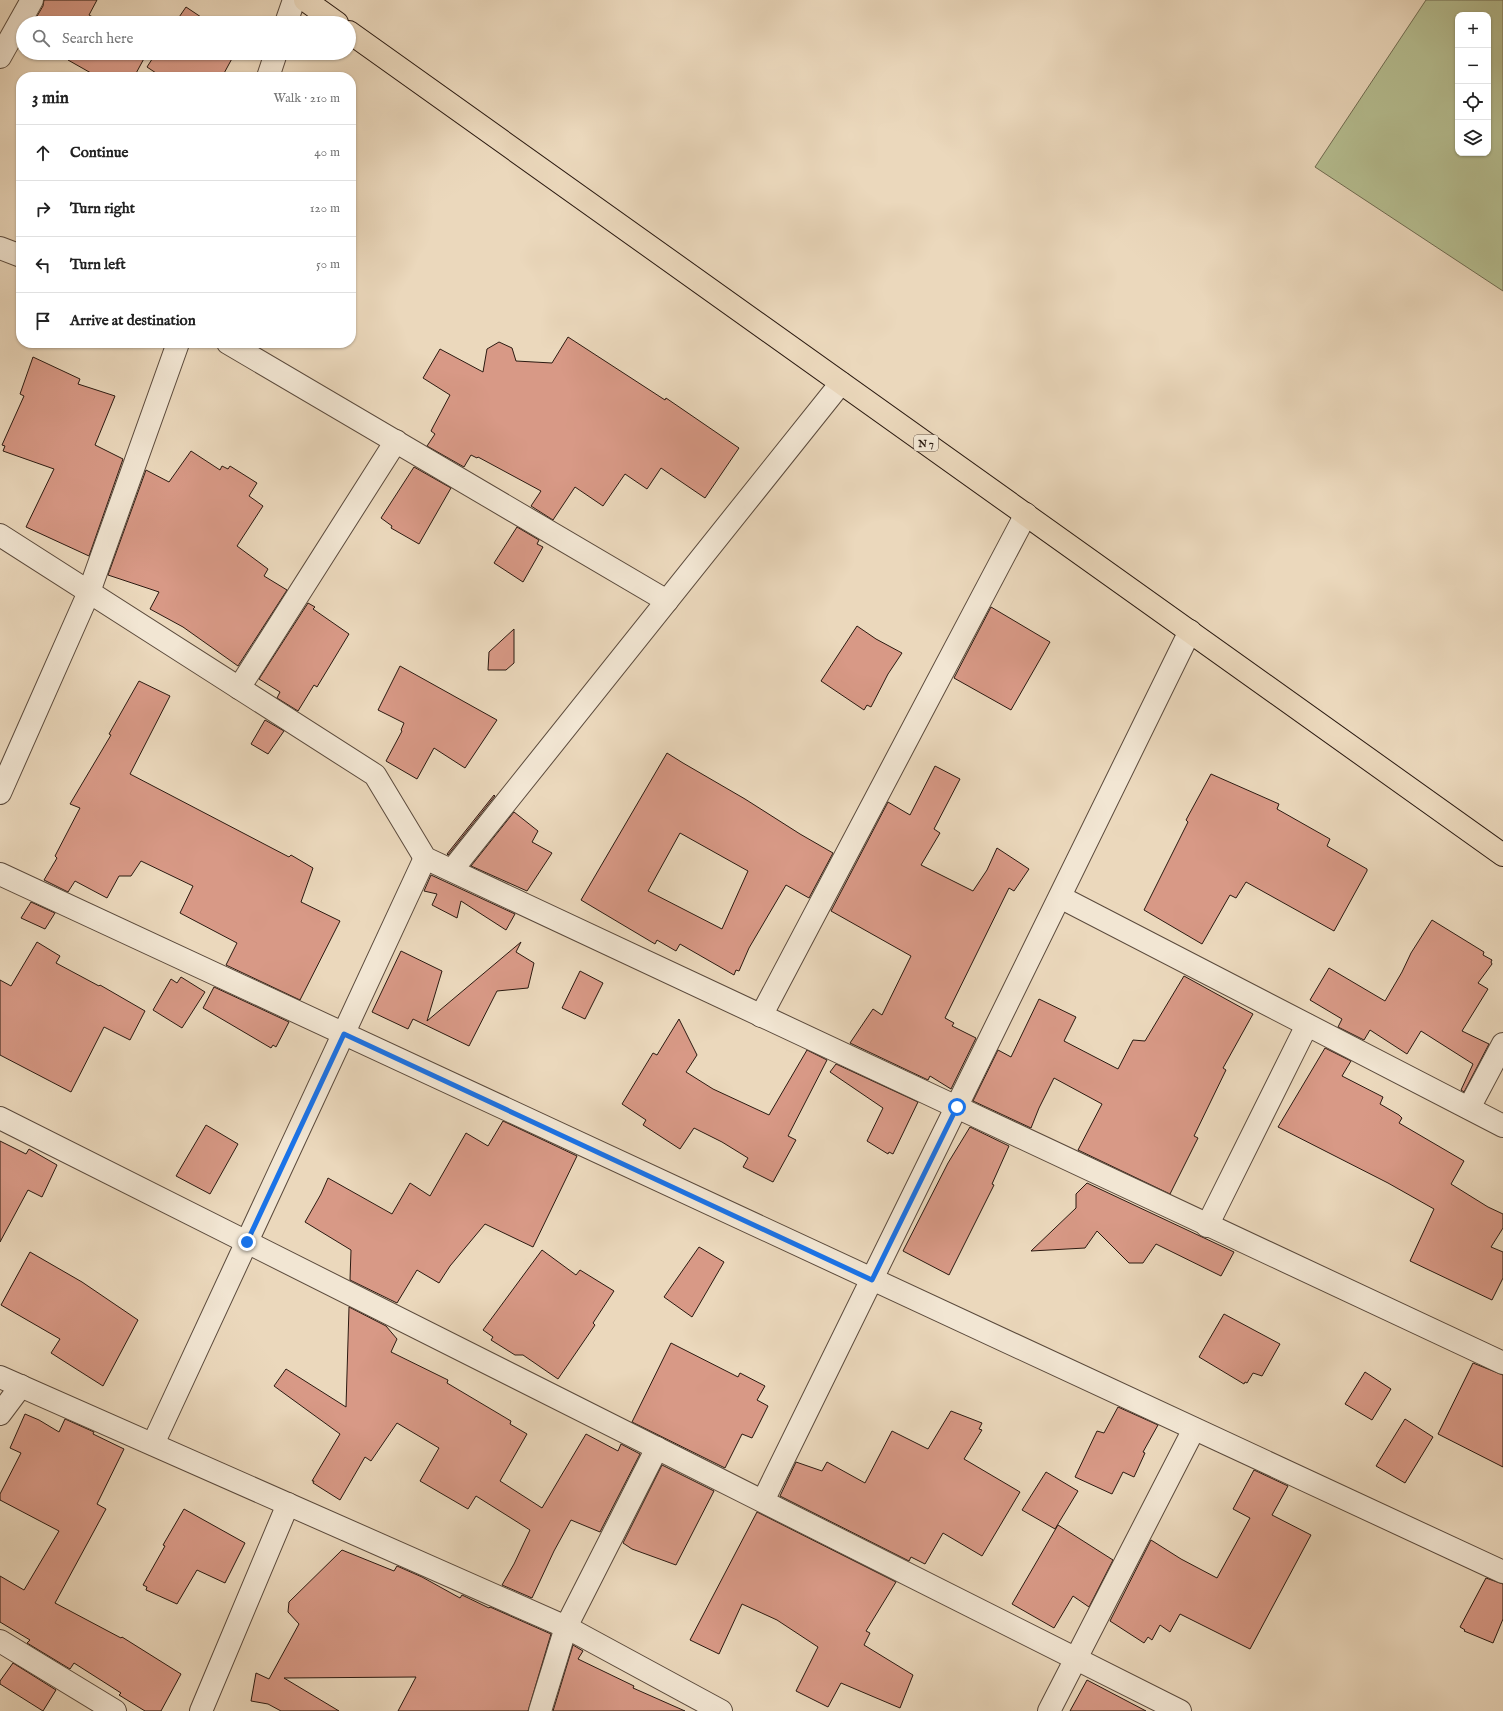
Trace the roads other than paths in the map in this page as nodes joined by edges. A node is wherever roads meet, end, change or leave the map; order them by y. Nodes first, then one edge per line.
1 (32, 0) edge
2 (294, 0) edge
3 (305, 0) edge
4 (23, 16) edge
5 (288, 16) edge
6 (327, 16) edge
7 (16, 28) edge
8 (356, 37) edge
9 (0, 57) edge
10 (274, 60) edge
11 (270, 72) edge
12 (0, 248) edge
13 (16, 254) edge
14 (176, 348) edge
15 (237, 348) edge
16 (842, 383) junction
17 (396, 441) junction
18 (1026, 514) junction
19 (0, 535) edge
20 (89, 592) junction
21 (667, 600) junction
22 (1190, 631) junction
23 (239, 688) junction
24 (0, 793) edge
25 (1503, 855) edge
26 (425, 858) junction
27 (452, 870) junction
28 (0, 874) edge
29 (1060, 897) junction
30 (761, 1016) junction
31 (1307, 1025) junction
32 (344, 1034) junction
33 (1503, 1044) edge
34 (957, 1107) junction
35 (1469, 1108) junction
36 (0, 1118) edge
37 (1503, 1126) edge
38 (1207, 1226) junction
39 (247, 1242) junction
40 (872, 1280) junction
41 (1503, 1363) edge
42 (0, 1377) edge
43 (21, 1386) junction
44 (0, 1414) edge
45 (1194, 1429) junction
46 (153, 1444) junction
47 (657, 1448) junction
48 (763, 1501) junction
49 (288, 1504) junction
50 (1503, 1572) edge
51 (566, 1627) junction
52 (0, 1641) edge
53 (1076, 1658) junction
54 (115, 1711) edge
55 (201, 1711) edge
56 (540, 1711) edge
57 (721, 1711) edge
58 (1049, 1711) edge
59 (1180, 1711) edge

1 - 4 street
2 - 5 street
3 - 6 highway
7 - 9 street
8 - 16 highway, N 7
10 - 11 street
12 - 13 street
14 - 20 street
15 - 17 street
16 - 18 highway, N 7
16 - 21 street
17 - 21 street
17 - 23 street
18 - 22 highway, N 7
18 - 30 street
19 - 20 street
20 - 23 street
20 - 24 street
21 - 27 street
22 - 25 highway, N 7
22 - 29 street
23 - 26 street
26 - 27 street
26 - 32 street
27 - 30 street
28 - 32 street
29 - 31 street
29 - 34 street
30 - 34 street
31 - 35 street
31 - 38 street
32 - 39 street
32 - 40 street
33 - 35 street
34 - 38 street
34 - 40 street
35 - 37 street
36 - 39 street
38 - 41 street
39 - 46 street
39 - 47 street
40 - 45 street
40 - 48 street
42 - 43 street
43 - 44 street
43 - 46 street
45 - 50 street
45 - 53 street
46 - 49 street
47 - 48 street
47 - 51 street
48 - 53 street
49 - 51 street
49 - 55 street
51 - 56 street
51 - 57 street
52 - 54 street
53 - 58 street
53 - 59 street

